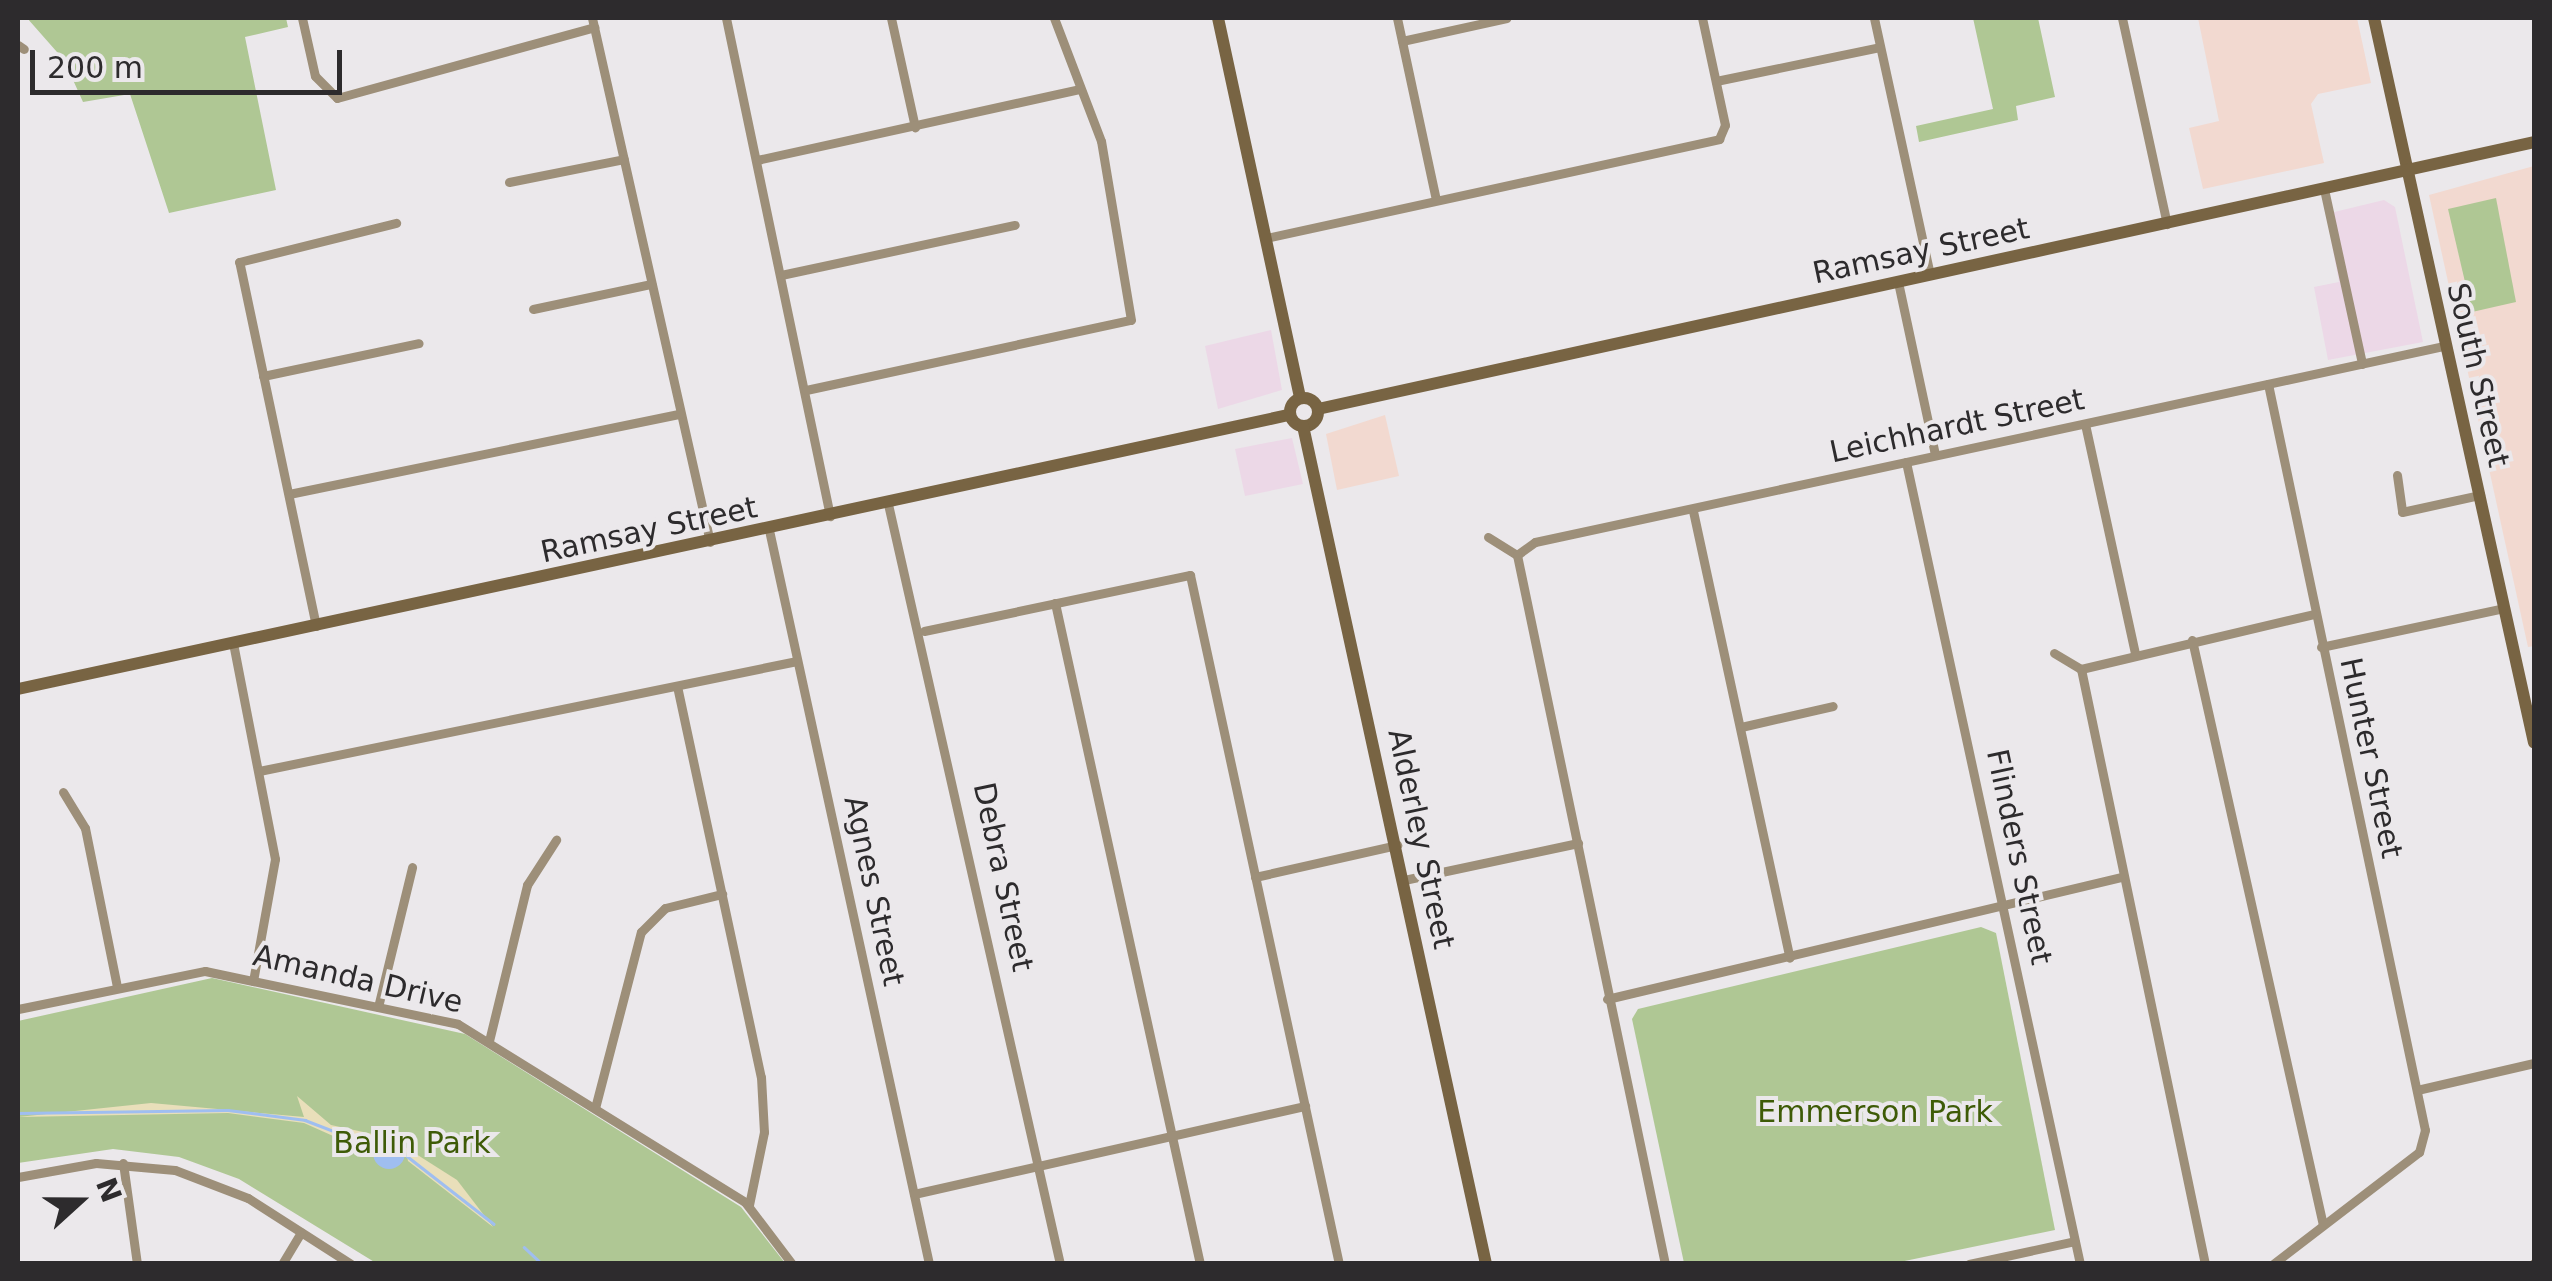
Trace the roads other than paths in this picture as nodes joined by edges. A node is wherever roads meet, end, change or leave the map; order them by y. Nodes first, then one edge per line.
1 (302, 18) edge
2 (726, 18) edge
3 (891, 18) edge
4 (1054, 18) edge
5 (1218, 18) edge
6 (1397, 18) edge
7 (1507, 18) edge
8 (1702, 18) edge
9 (1874, 18) edge
10 (2122, 18) edge
11 (2374, 18) edge
12 (593, 22) edge
13 (1402, 40) junction
14 (1880, 47) junction
15 (1716, 81) junction
16 (1080, 89) junction
17 (914, 127) junction
18 (2534, 142) edge
19 (624, 159) junction
20 (757, 160) junction
21 (2406, 170) junction
22 (508, 182) dead end
23 (2324, 189) junction
24 (1436, 200) junction
25 (396, 223) dead end
26 (2166, 224) junction
27 (1015, 225) dead end
28 (1266, 238) junction
29 (782, 275) junction
30 (1930, 275) junction
31 (1898, 282) junction
32 (652, 284) junction
33 (534, 308) dead end
34 (420, 343) dead end
35 (2444, 346) junction
36 (2362, 364) junction
37 (262, 376) junction
38 (2268, 384) junction
39 (806, 390) junction
40 (1300, 398) junction
41 (1318, 409) junction
42 (680, 414) junction
43 (1290, 415) junction
44 (2085, 424) junction
45 (1304, 426) junction
46 (1935, 456) junction
47 (1906, 462) junction
48 (2397, 475) dead end
49 (289, 494) junction
50 (2480, 495) junction
51 (888, 504) junction
52 (1694, 511) junction
53 (830, 516) junction
54 (769, 530) junction
55 (1488, 537) dead end
56 (710, 542) junction
57 (1518, 555) junction
58 (1195, 562) dead end
59 (1190, 574) junction
60 (1055, 603) junction
61 (2505, 608) junction
62 (2314, 614) junction
63 (316, 626) junction
64 (924, 630) junction
65 (2192, 640) junction
66 (233, 644) junction
67 (2322, 647) junction
68 (2054, 653) dead end
69 (2134, 653) junction
70 (797, 661) junction
71 (2081, 670) junction
72 (677, 686) junction
73 (18, 689) edge
74 (1833, 706) dead end
75 (1742, 726) junction
76 (2533, 726) edge
77 (2534, 743) edge
78 (259, 772) junction
79 (63, 792) dead end
80 (556, 840) dead end
81 (1578, 842) junction
82 (1396, 845) junction
83 (412, 866) dead end
84 (1255, 876) junction
85 (2122, 877) junction
86 (1404, 880) junction
87 (722, 894) junction
88 (2003, 903) junction
89 (1790, 958) junction
90 (253, 981) junction
91 (117, 987) junction
92 (1608, 999) junction
93 (378, 1007) junction
94 (18, 1008) edge
95 (489, 1041) junction
96 (2534, 1063) edge
97 (2417, 1090) junction
98 (1304, 1106) junction
99 (595, 1108) junction
100 (1172, 1136) junction
101 (123, 1163) junction
102 (1039, 1166) junction
103 (18, 1178) edge
104 (914, 1194) junction
105 (749, 1205) junction
106 (2323, 1225) junction
107 (301, 1232) junction
108 (2075, 1240) junction
109 (137, 1264) edge
110 (282, 1264) edge
111 (351, 1264) edge
112 (792, 1264) edge
113 (929, 1264) edge
114 (1060, 1264) edge
115 (1200, 1264) edge
116 (1339, 1264) edge
117 (1486, 1264) edge
118 (1666, 1264) edge
119 (1969, 1264) edge
120 (2080, 1264) edge
121 (2206, 1264) edge
122 (2273, 1264) edge

1 - 12 street
2 - 20 street
3 - 17 street
4 - 16 street
5 - 28 street
6 - 13 street
7 - 13 street
8 - 15 street
9 - 14 street
10 - 26 street
11 - 21 street, South Street
12 - 19 street
13 - 24 street
14 - 15 street
14 - 30 street
15 - 24 street
16 - 17 street
16 - 39 street
17 - 20 street
18 - 21 street, Ramsay Street
19 - 22 street
19 - 32 street
20 - 29 street
21 - 23 street, Ramsay Street
21 - 35 street, South Street
23 - 26 street, Ramsay Street
23 - 36 street
24 - 28 street
25 - 37 street
26 - 30 street, Ramsay Street
27 - 29 street
28 - 40 street
29 - 39 street
30 - 31 street, Ramsay Street
31 - 41 street, Ramsay Street
31 - 46 street
32 - 33 street
32 - 42 street
34 - 37 street
35 - 36 street, Leichhardt Street
35 - 50 street, South Street
36 - 38 street, Leichhardt Street
37 - 49 street
38 - 44 street, Leichhardt Street
38 - 62 street, Hunter Street
39 - 53 street
40 - 41 street
40 - 43 street
41 - 45 street
42 - 49 street
42 - 56 street
43 - 45 street
43 - 51 street, Ramsay Street
44 - 46 street, Leichhardt Street
44 - 69 street
45 - 82 street, Alderley Street
46 - 47 street, Leichhardt Street
47 - 52 street, Leichhardt Street
47 - 88 street, Flinders Street
48 - 50 street
49 - 63 street
50 - 61 street, South Street
51 - 53 street, Ramsay Street
51 - 64 street, Debra Street
52 - 57 street, Leichhardt Street
52 - 75 street
53 - 54 street, Ramsay Street
54 - 56 street, Ramsay Street
54 - 70 street, Agnes Street
55 - 57 street
56 - 63 street, Ramsay Street
57 - 81 street
58 - 59 street
59 - 60 street
59 - 84 street
60 - 64 street
60 - 100 street
61 - 67 street
61 - 76 street, South Street
62 - 65 street
62 - 67 street, Hunter Street
63 - 66 street, Ramsay Street
64 - 102 street, Debra Street
65 - 69 street
65 - 106 street
66 - 73 street, Ramsay Street
66 - 78 street
67 - 97 street, Hunter Street
68 - 71 street
69 - 71 street
70 - 72 street
70 - 104 street, Agnes Street
71 - 85 street
72 - 78 street
72 - 87 street
74 - 75 street
75 - 89 street
76 - 77 street, South Street
78 - 90 street
79 - 91 street
80 - 95 street
81 - 86 street
81 - 92 street
82 - 84 street
82 - 86 street, Alderley Street
83 - 93 street
84 - 98 street
85 - 88 street
85 - 121 street
86 - 117 street, Alderley Street
87 - 99 street
87 - 105 street
88 - 89 street
88 - 108 street, Flinders Street
89 - 92 street
90 - 91 street, Amanda Drive
90 - 93 street, Amanda Drive
91 - 94 street, Amanda Drive
92 - 118 street
93 - 95 street, Amanda Drive
95 - 99 street, Amanda Drive
96 - 97 street
97 - 106 street, Hunter Street
98 - 100 street
98 - 116 street
99 - 105 street, Amanda Drive
100 - 102 street
100 - 115 street
101 - 103 street
101 - 107 street
101 - 109 street
102 - 104 street
102 - 114 street, Debra Street
104 - 113 street, Agnes Street
105 - 112 street, Amanda Drive
106 - 122 street
107 - 110 street
107 - 111 street
108 - 119 street
108 - 120 street, Flinders Street

